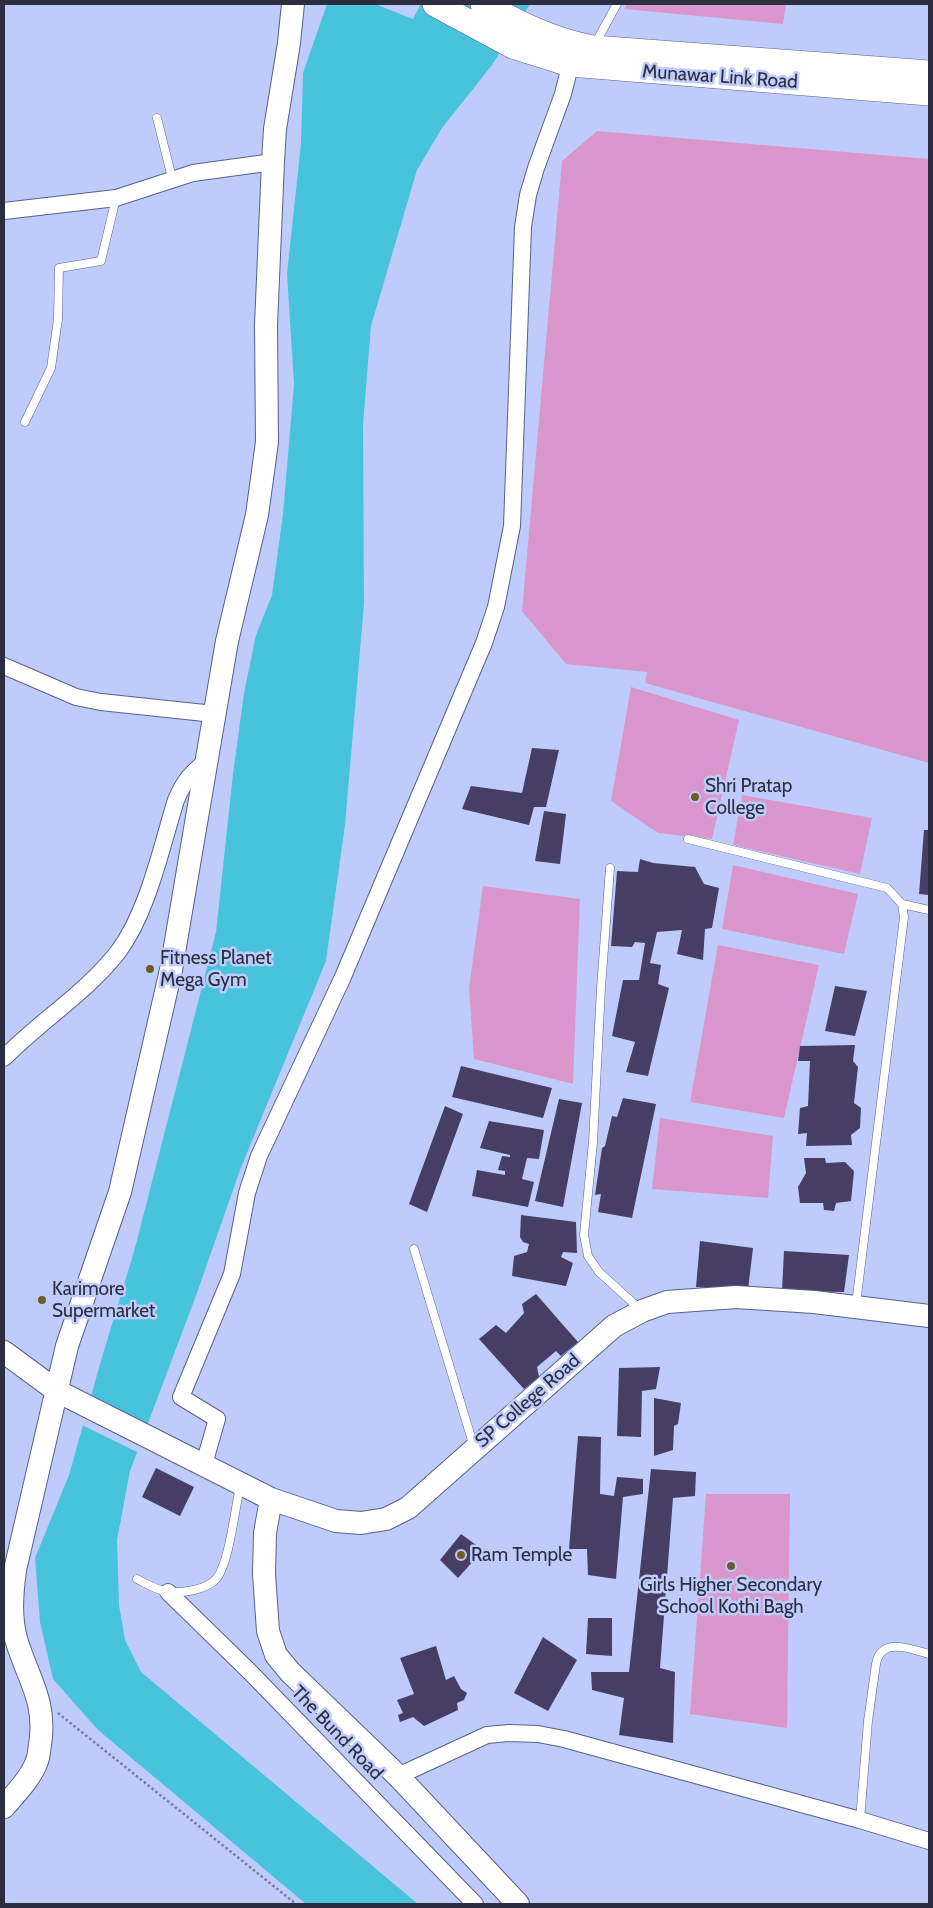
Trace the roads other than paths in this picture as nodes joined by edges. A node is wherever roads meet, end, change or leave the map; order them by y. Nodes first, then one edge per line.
1 (293, 4) edge
2 (306, 4) edge
3 (435, 4) edge
4 (483, 4) edge
5 (617, 4) edge
6 (517, 36) junction
7 (289, 43) junction
8 (580, 52) junction
9 (929, 74) edge
10 (929, 93) edge
11 (157, 118) dead end
12 (272, 162) junction
13 (172, 178) junction
14 (116, 198) junction
15 (4, 211) edge
16 (25, 422) dead end
17 (4, 666) edge
18 (214, 714) junction
19 (208, 759) junction
20 (688, 840) dead end
21 (610, 868) dead end
22 (902, 904) junction
23 (929, 910) edge
24 (4, 1058) edge
25 (414, 1249) dead end
26 (856, 1308) junction
27 (642, 1311) junction
28 (929, 1316) edge
29 (4, 1352) edge
30 (66, 1395) junction
31 (474, 1449) junction
32 (204, 1464) junction
33 (240, 1485) junction
34 (271, 1500) junction
35 (137, 1579) dead end
36 (168, 1592) junction
37 (8, 1594) edge
38 (929, 1654) edge
39 (398, 1776) junction
40 (4, 1807) edge
41 (860, 1820) junction
42 (929, 1841) edge
43 (475, 1904) edge
44 (518, 1904) edge

1 - 7 main road
2 - 7 main road
3 - 6 main road
4 - 6 main road
5 - 8 lane
6 - 8 main road, Munawar Link Road
7 - 12 main road
8 - 9 main road, Munawar Link Road
8 - 10 main road, Munawar Link Road
8 - 32 street
11 - 13 lane
12 - 13 street
12 - 18 main road
13 - 14 street
14 - 15 street
14 - 16 lane
17 - 18 street
18 - 19 main road
19 - 24 street
19 - 30 main road
20 - 22 lane
21 - 27 lane
22 - 23 lane
22 - 26 lane
25 - 31 lane
26 - 27 main road, SP College Road
26 - 28 main road, SP College Road
27 - 31 main road, SP College Road
29 - 30 main road, SP College Road
30 - 32 main road, SP College Road
30 - 37 main road
31 - 34 main road, SP College Road
32 - 33 main road, SP College Road
33 - 34 main road, SP College Road
33 - 36 lane
34 - 39 main road
35 - 36 lane
36 - 43 street, The Bund Road
37 - 40 main road
38 - 41 lane
39 - 41 street
39 - 44 main road
41 - 42 street

